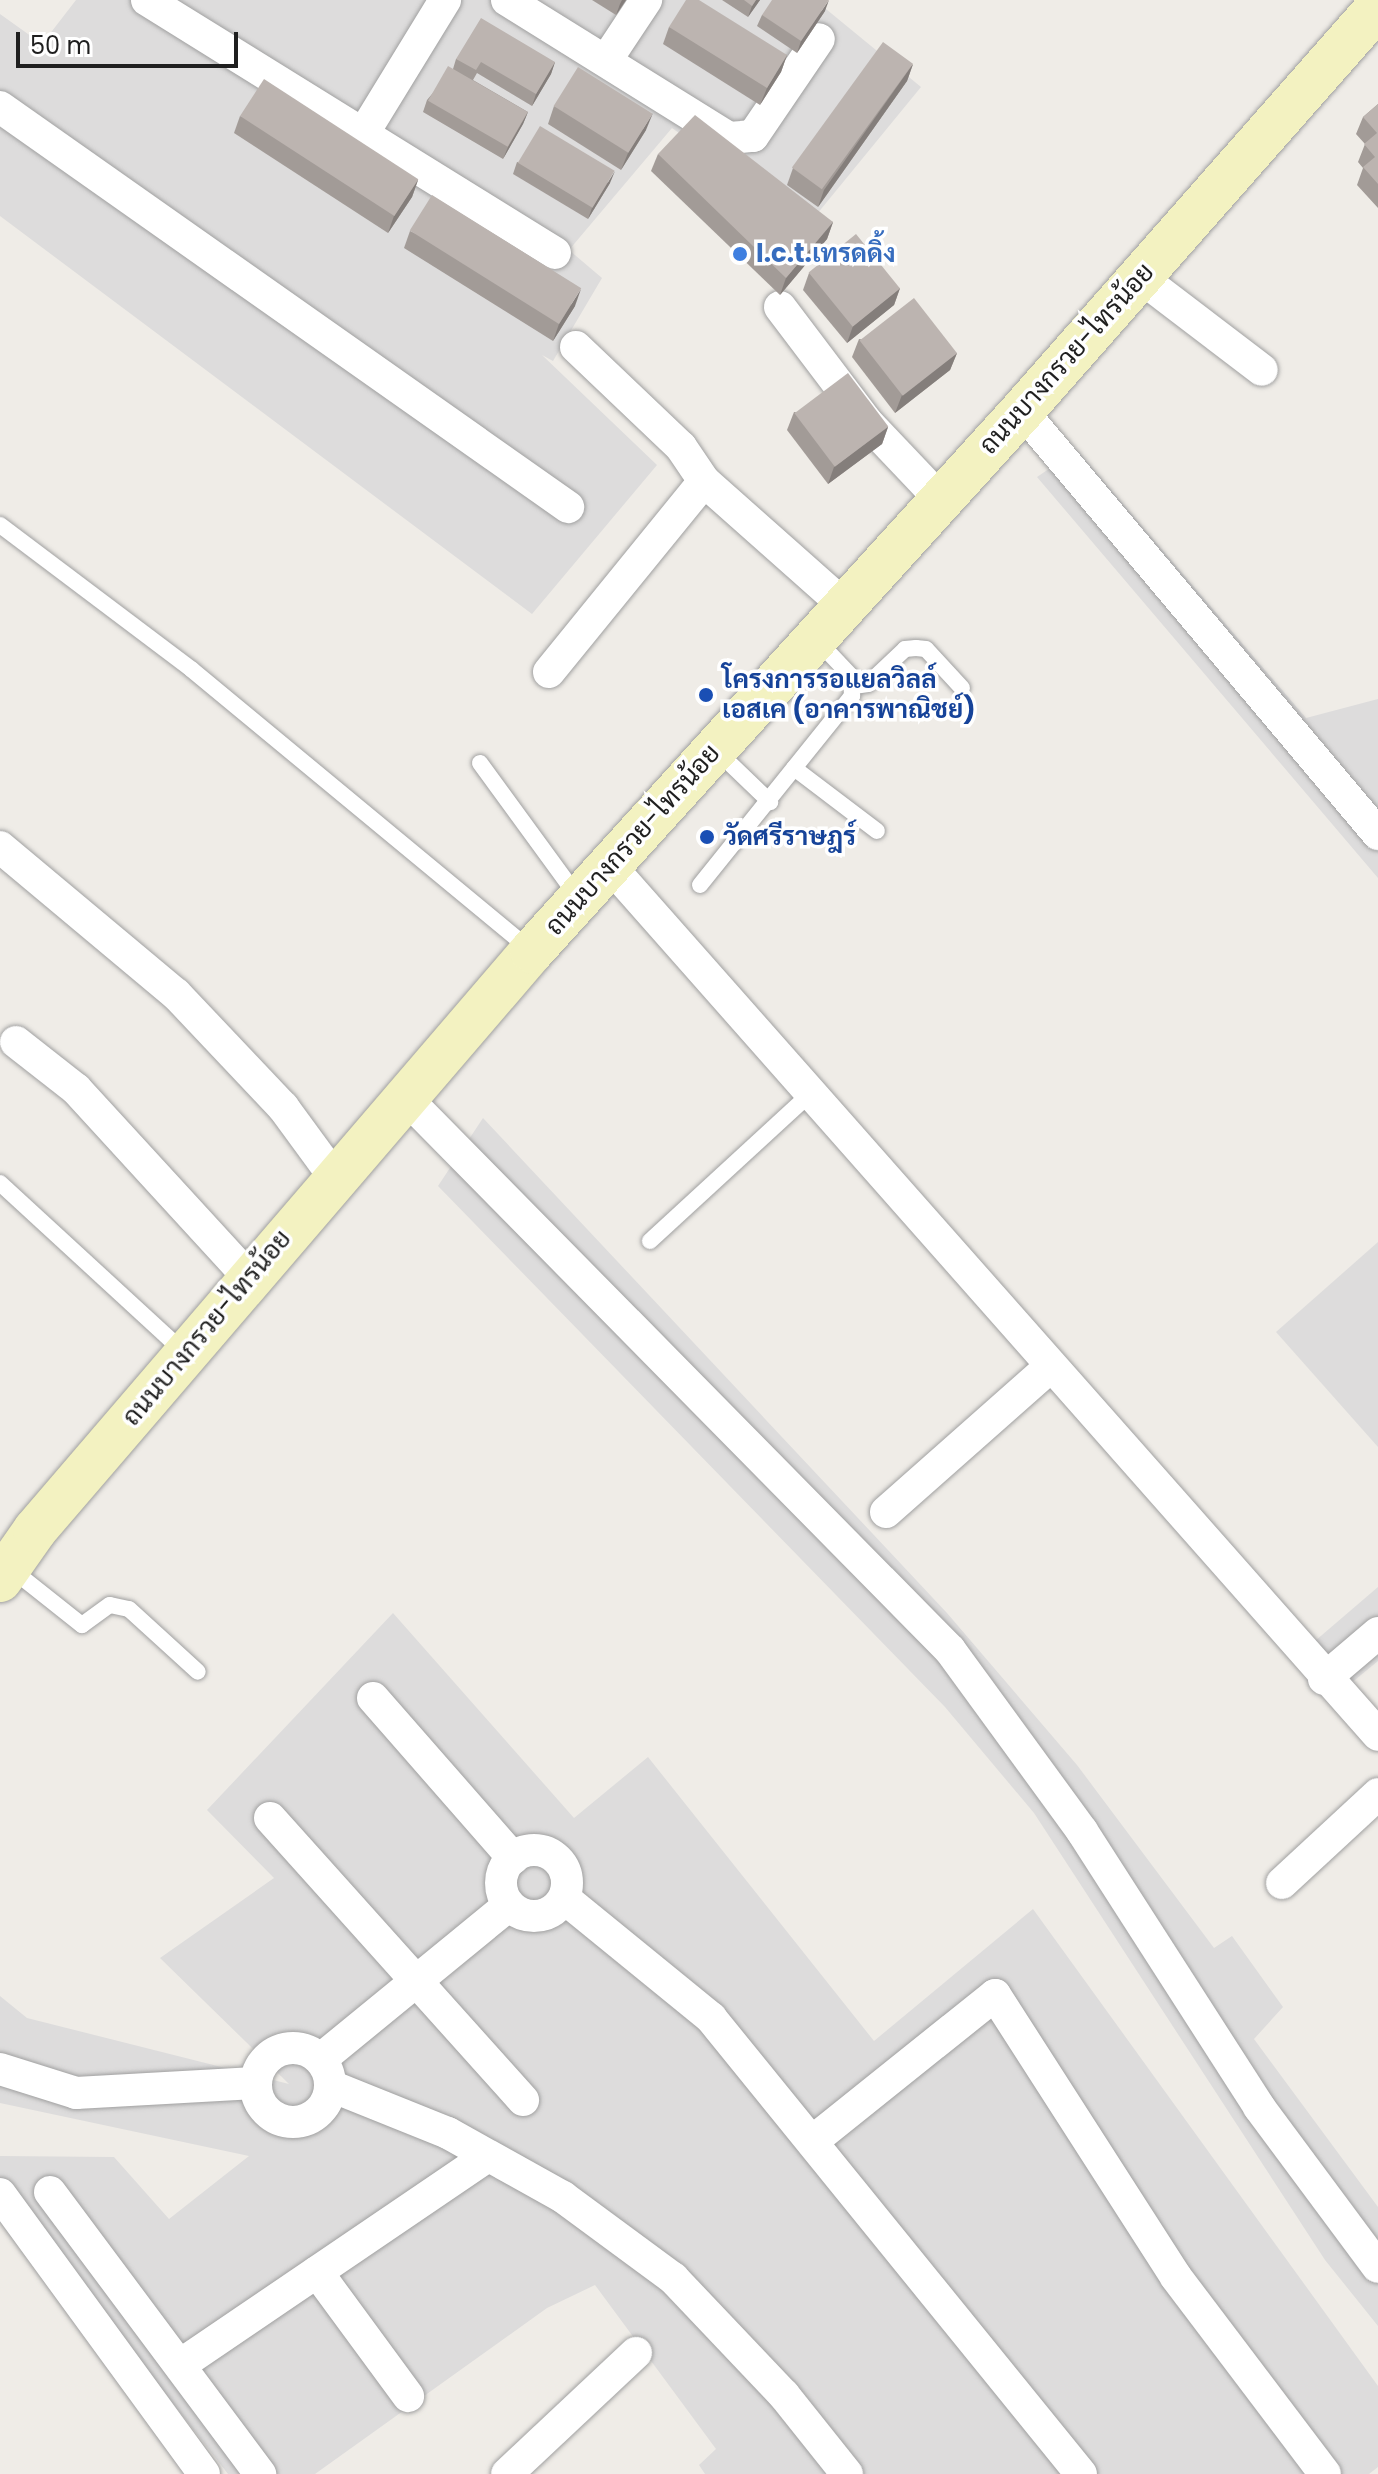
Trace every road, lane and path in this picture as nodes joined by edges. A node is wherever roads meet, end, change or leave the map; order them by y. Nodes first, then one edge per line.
1 (147, 0) edge
2 (445, 0) edge
3 (507, 0) edge
4 (646, 0) edge
5 (1378, 7) edge
6 (819, 39) dead end
7 (607, 59) junction
8 (0, 107) edge
9 (363, 134) junction
10 (555, 253) dead end
11 (1140, 277) junction
12 (780, 307) dead end
13 (576, 347) dead end
14 (1262, 370) dead end
15 (1022, 411) junction
16 (704, 481) junction
17 (941, 500) junction
18 (568, 507) dead end
19 (0, 525) edge
20 (845, 606) junction
21 (816, 639) junction
22 (549, 672) dead end
23 (854, 686) junction
24 (962, 688) dead end
25 (716, 750) junction
26 (480, 763) dead end
27 (794, 768) junction
28 (770, 802) junction
29 (877, 831) dead end
30 (1378, 834) edge
31 (0, 847) edge
32 (611, 867) junction
33 (700, 885) dead end
34 (581, 901) junction
35 (532, 951) junction
36 (16, 1042) dead end
37 (809, 1095) junction
38 (406, 1098) junction
39 (335, 1178) junction
40 (0, 1183) edge
41 (650, 1241) dead end
42 (249, 1278) junction
43 (185, 1353) junction
44 (1049, 1368) junction
45 (886, 1512) dead end
46 (4, 1574) edge
47 (1378, 1633) edge
48 (198, 1672) dead end
49 (1324, 1679) junction
50 (373, 1698) dead end
51 (1378, 1735) edge
52 (1378, 1794) edge
53 (270, 1818) dead end
54 (513, 1858) junction
55 (1282, 1883) dead end
56 (564, 1898) junction
57 (509, 1905) junction
58 (416, 1981) junction
59 (0, 2069) edge
60 (326, 2072) junction
61 (255, 2083) junction
62 (523, 2100) dead end
63 (814, 2140) junction
64 (488, 2156) junction
65 (50, 2192) dead end
66 (0, 2194) edge
67 (1378, 2267) edge
68 (317, 2272) junction
69 (636, 2353) dead end
70 (180, 2365) junction
71 (408, 2396) dead end
72 (204, 2474) edge
73 (260, 2474) edge
74 (507, 2474) edge
75 (847, 2474) edge
76 (1081, 2474) edge
77 (1325, 2474) edge

1 - 9 street
2 - 9 street
3 - 7 street
4 - 7 street
5 - 11 main road, ถนนบางกรวย-ไทรน้อย
6 - 7 street
8 - 18 street
9 - 10 street
11 - 14 street
11 - 15 main road, ถนนบางกรวย-ไทรน้อย
12 - 17 street
13 - 16 street
15 - 17 main road, ถนนบางกรวย-ไทรน้อย
15 - 30 street
16 - 20 street
16 - 22 street
17 - 20 main road, ถนนบางกรวย-ไทรน้อย
19 - 35 lane
20 - 21 main road, ถนนบางกรวย-ไทรน้อย
21 - 23 lane
21 - 25 main road, ถนนบางกรวย-ไทรน้อย
23 - 24 lane
23 - 27 lane
25 - 28 lane
25 - 32 main road, ถนนบางกรวย-ไทรน้อย
26 - 34 lane
27 - 28 lane
27 - 29 lane
28 - 33 lane
31 - 39 street
32 - 34 main road, ถนนบางกรวย-ไทรน้อย
32 - 37 street
34 - 35 main road, ถนนบางกรวย-ไทรน้อย
35 - 38 main road, ถนนบางกรวย-ไทรน้อย
36 - 42 street
37 - 41 lane
37 - 44 street
38 - 39 main road, ถนนบางกรวย-ไทรน้อย
38 - 67 street
39 - 42 main road, ถนนบางกรวย-ไทรน้อย
40 - 43 lane
42 - 43 main road, ถนนบางกรวย-ไทรน้อย
43 - 46 main road, ถนนบางกรวย-ไทรน้อย
44 - 45 street
44 - 49 street
46 - 48 lane
47 - 49 street
49 - 51 street
50 - 54 street
52 - 55 street
53 - 58 street
54 - 56 street
54 - 57 street
56 - 57 street
56 - 63 street
57 - 58 street
58 - 60 street
58 - 62 street
59 - 61 street
60 - 61 street
60 - 61 street
60 - 64 street
63 - 76 street
63 - 77 street
64 - 68 street
64 - 75 street
65 - 70 street
66 - 72 street
68 - 70 street
68 - 71 street
69 - 74 street
70 - 73 street

